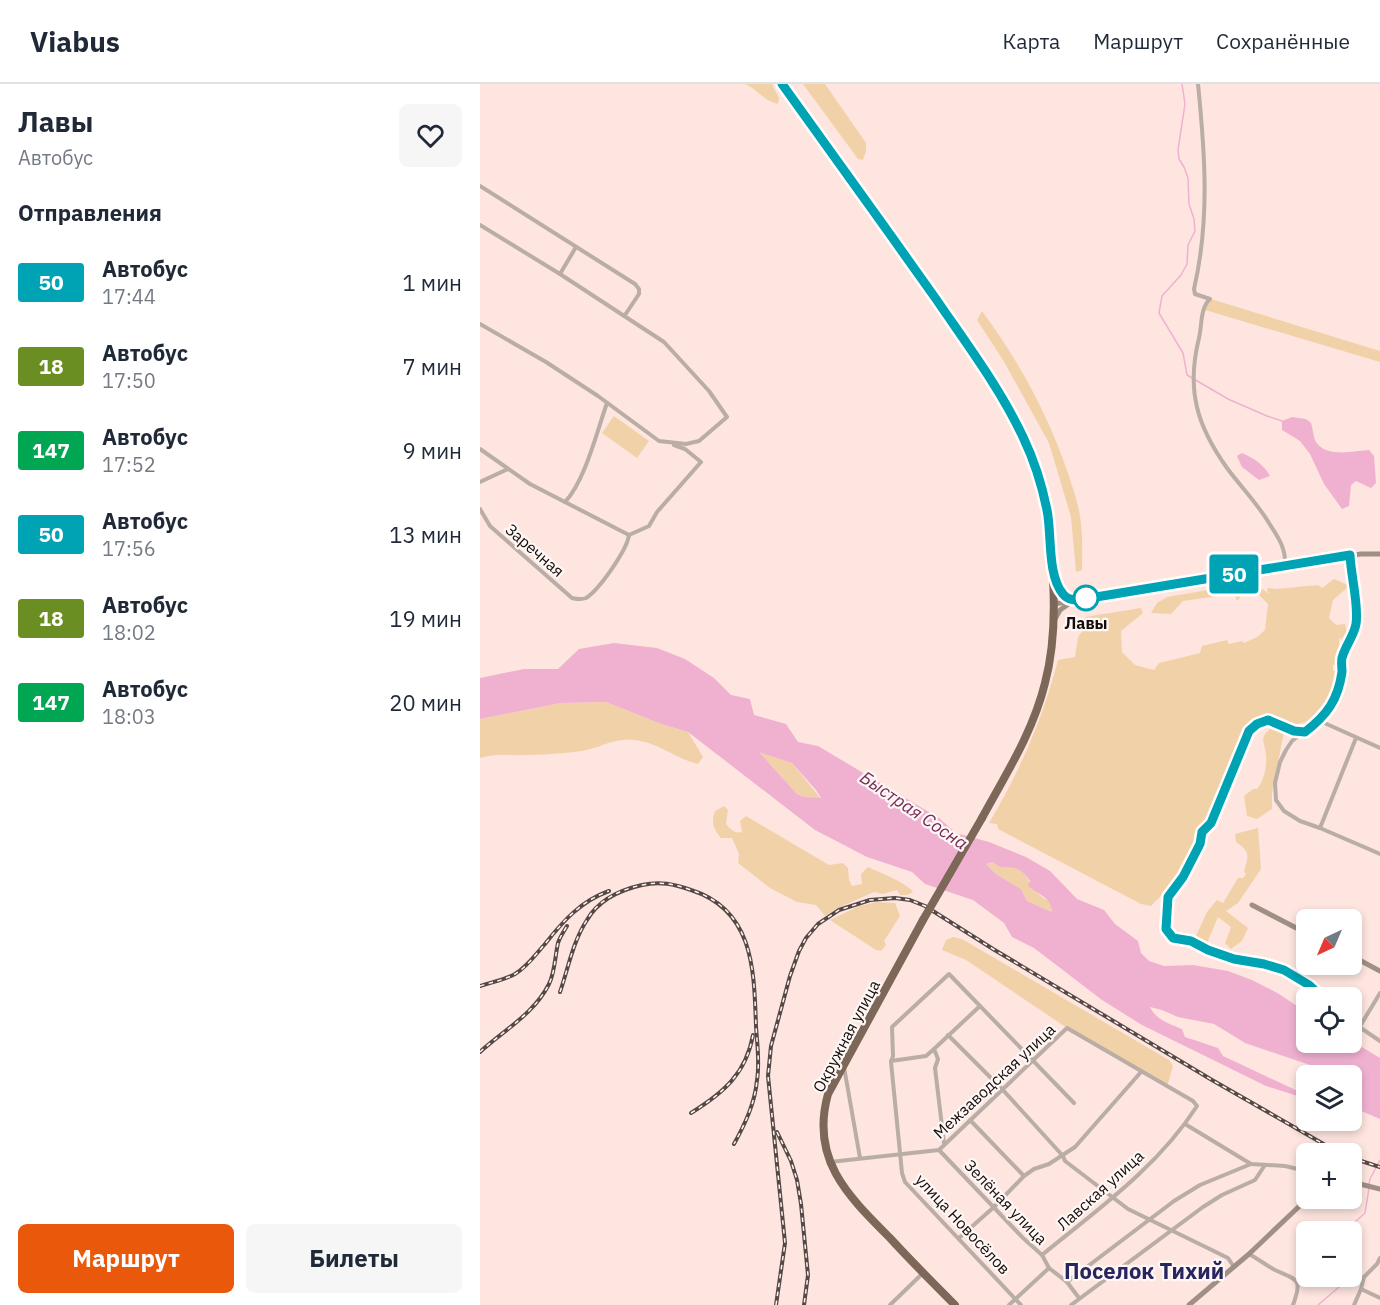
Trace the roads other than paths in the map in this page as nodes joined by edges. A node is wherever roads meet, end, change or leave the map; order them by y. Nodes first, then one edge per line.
1 (782, 84) edge
2 (1198, 84) edge
3 (480, 186) edge
4 (480, 225) edge
5 (576, 247) junction
6 (560, 273) junction
7 (625, 315) junction
8 (480, 324) edge
9 (607, 403) junction
10 (664, 441) junction
11 (480, 449) edge
12 (508, 469) junction
13 (480, 482) edge
14 (565, 502) junction
15 (480, 509) edge
16 (629, 535) junction
17 (1380, 554) edge
18 (1350, 555) junction
19 (1285, 565) junction
20 (1053, 572) junction
21 (1075, 600) junction
22 (1054, 604) junction
23 (1054, 621) junction
24 (1320, 721) junction
25 (1305, 732) junction
26 (1356, 738) junction
27 (1380, 748) edge
28 (1320, 828) junction
29 (1380, 854) edge
30 (1252, 905) dead end
31 (1296, 928) edge
32 (1362, 961) edge
33 (1380, 971) edge
34 (1311, 987) edge
35 (1380, 993) edge
36 (980, 1006) junction
37 (1362, 1023) edge
38 (1362, 1030) edge
39 (948, 1035) junction
40 (1380, 1041) edge
41 (934, 1049) junction
42 (891, 1060) junction
43 (1034, 1060) junction
44 (843, 1064) junction
45 (1141, 1072) junction
46 (1002, 1089) junction
47 (1074, 1103) dead end
48 (970, 1120) junction
49 (1185, 1124) junction
50 (945, 1143) junction
51 (939, 1150) junction
52 (901, 1154) junction
53 (1063, 1156) junction
54 (860, 1158) junction
55 (830, 1162) junction
56 (1251, 1164) junction
57 (1265, 1166) junction
58 (1296, 1169) edge
59 (1023, 1176) junction
60 (1362, 1185) edge
61 (1380, 1189) edge
62 (1113, 1198) junction
63 (994, 1207) junction
64 (1296, 1209) edge
65 (1151, 1219) junction
66 (1173, 1231) junction
67 (959, 1238) junction
68 (1249, 1254) junction
69 (1042, 1255) junction
70 (1380, 1258) edge
71 (1234, 1267) junction
72 (1049, 1268) junction
73 (923, 1273) junction
74 (1067, 1282) junction
75 (1361, 1289) junction
76 (1016, 1298) junction
77 (1079, 1298) junction
78 (1380, 1298) edge
79 (890, 1305) edge
80 (955, 1305) edge
81 (1009, 1305) edge
82 (1021, 1305) edge
83 (1071, 1305) edge
84 (1189, 1305) edge
85 (1293, 1305) edge
86 (1354, 1305) edge

1 - 20 highway, Окружная улица
2 - 19 street
3 - 5 street
4 - 6 street
5 - 6 street
5 - 7 street
6 - 7 street
7 - 10 street
8 - 9 street
9 - 10 street
9 - 14 street
10 - 16 street
11 - 12 street
12 - 13 street
12 - 14 street
14 - 16 street
15 - 16 street, Заречная
17 - 18 main road
18 - 19 main road
18 - 24 street
19 - 21 main road
20 - 21 main road
20 - 22 highway, Окружная улица
21 - 22 main road
21 - 23 main road
22 - 23 highway, Окружная улица
23 - 44 highway, Окружная улица, bridge
24 - 25 street
24 - 26 street
25 - 28 street
25 - 34 street
26 - 27 street
26 - 28 street
28 - 29 street
30 - 31 main road
32 - 33 main road
35 - 37 street
36 - 39 street
36 - 42 street, улица Новосёлов
36 - 43 street
38 - 40 street
39 - 41 street
39 - 46 street
41 - 42 street
41 - 50 street
42 - 52 street, улица Новосёлов
43 - 45 street, Межзаводская улица
43 - 46 street, Межзаводская улица
43 - 47 street
44 - 54 street
44 - 55 highway, Окружная улица
45 - 49 street, Лавская улица
45 - 53 street
46 - 48 street, Межзаводская улица
46 - 53 street
48 - 50 street, Межзаводская улица
48 - 59 street
49 - 56 street
49 - 62 street, Лавская улица
50 - 51 street, Межзаводская улица
51 - 52 street, Межзаводская улица
51 - 63 street, Зелёная улица
52 - 54 street, Межзаводская улица
52 - 67 street, улица Новосёлов
53 - 59 street
53 - 62 street
54 - 55 street, Межзаводская улица
55 - 73 highway, Окружная улица
56 - 57 street
56 - 65 street
57 - 58 street
57 - 66 street
59 - 63 street
60 - 61 main road
62 - 65 street
62 - 69 street, Лавская улица
63 - 67 street
63 - 69 street, Зелёная улица
64 - 68 main road
65 - 66 street
65 - 74 street
66 - 71 street
66 - 77 street
67 - 76 street, улица Новосёлов
68 - 71 main road
68 - 85 street
69 - 72 street, Зелёная улица
70 - 75 street
71 - 84 main road
72 - 74 street, Зелёная улица
72 - 76 street
73 - 79 street
73 - 80 highway, Окружная улица
74 - 77 street, Зелёная улица
75 - 78 street
75 - 86 street
76 - 81 street
76 - 82 street, улица Новосёлов
77 - 83 street

